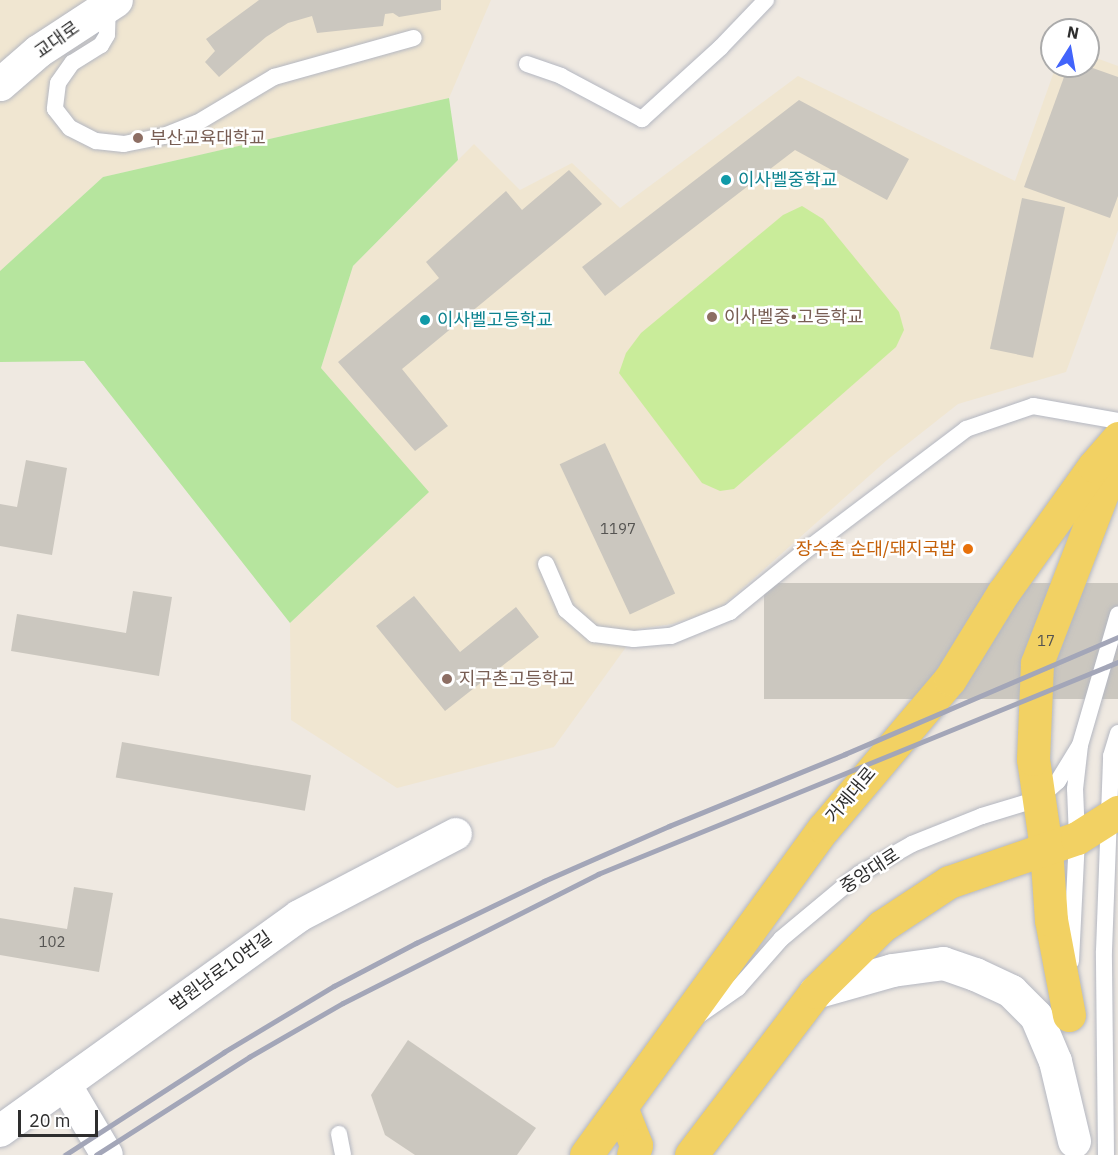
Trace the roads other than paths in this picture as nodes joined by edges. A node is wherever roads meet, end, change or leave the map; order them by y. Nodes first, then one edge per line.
1 (766, 0) edge
2 (112, 3) edge
3 (414, 38) dead end
4 (527, 63) dead end
5 (0, 84) edge
6 (1118, 421) edge
7 (1118, 438) edge
8 (1118, 452) edge
9 (546, 564) dead end
10 (1118, 614) edge
11 (1118, 733) edge
12 (1080, 745) junction
13 (1038, 799) junction
14 (1113, 814) edge
15 (456, 834) dead end
16 (1077, 838) junction
17 (1046, 848) junction
18 (815, 992) junction
19 (1070, 1015) junction
20 (676, 1031) junction
21 (65, 1084) junction
22 (621, 1107) junction
23 (0, 1131) edge
24 (339, 1134) dead end
25 (1074, 1148) edge
26 (107, 1155) edge
27 (343, 1155) edge
28 (585, 1155) edge
29 (633, 1155) edge
30 (691, 1155) edge
31 (1106, 1155) edge

1 - 4 lane
2 - 3 lane
2 - 5 main road, 교대로
6 - 9 lane
7 - 20 main road, 거제대로
8 - 13 main road
10 - 12 lane, 중앙대로
11 - 14 lane
12 - 13 lane, 중앙대로
12 - 16 lane, 중앙대로
13 - 17 main road
13 - 20 lane, 중앙대로
14 - 16 main road
14 - 31 lane
15 - 21 street, 법원남로10번길
16 - 17 main road
16 - 19 lane, 중앙대로
17 - 18 main road
17 - 19 main road
18 - 25 main road
18 - 30 main road
19 - 25 main road, 중앙대로
20 - 22 main road, 거제대로
21 - 23 street, 법원남로10번길
21 - 26 street
22 - 28 main road, 거제대로
22 - 29 main road
24 - 27 lane

